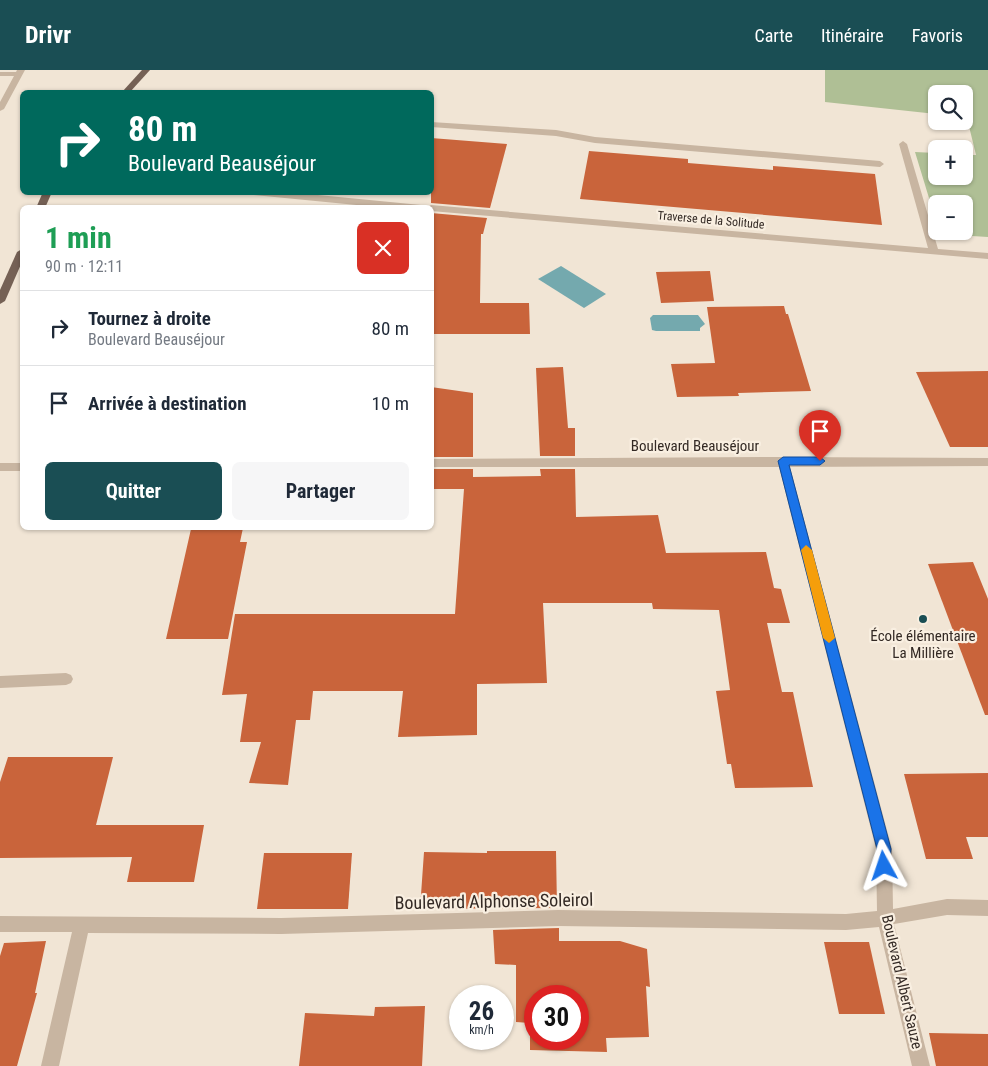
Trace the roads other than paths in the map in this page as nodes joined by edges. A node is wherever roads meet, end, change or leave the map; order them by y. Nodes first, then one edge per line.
1 (146, 70) edge
2 (20, 72) edge
3 (0, 74) edge
4 (128, 90) edge
5 (0, 109) edge
6 (434, 124) edge
7 (903, 144) dead end
8 (880, 164) dead end
9 (286, 195) edge
10 (390, 205) edge
11 (434, 208) edge
12 (934, 251) junction
13 (988, 256) edge
14 (20, 258) edge
15 (0, 302) edge
16 (783, 461) junction
17 (988, 462) edge
18 (434, 463) edge
19 (0, 467) edge
20 (20, 467) edge
21 (66, 679) dead end
22 (0, 682) edge
23 (988, 908) edge
24 (885, 918) junction
25 (0, 924) edge
26 (82, 925) junction
27 (50, 1066) edge
28 (921, 1066) edge

1 - 4 main road
2 - 3 street
2 - 5 street
6 - 8 street
7 - 12 street
9 - 10 street
11 - 12 street, Traverse de la Solitude
12 - 13 street, Traverse de la Solitude
14 - 15 main road
16 - 17 street, Boulevard Beauséjour
16 - 18 street, Boulevard Beauséjour
16 - 24 street, Boulevard Albert Sauze
19 - 20 street
21 - 22 street
23 - 24 street, Boulevard Alphonse Soleirol
24 - 26 street, Boulevard Alphonse Soleirol
24 - 28 street, Boulevard Albert Sauze
25 - 26 street, Boulevard Alphonse Soleirol
26 - 27 street

